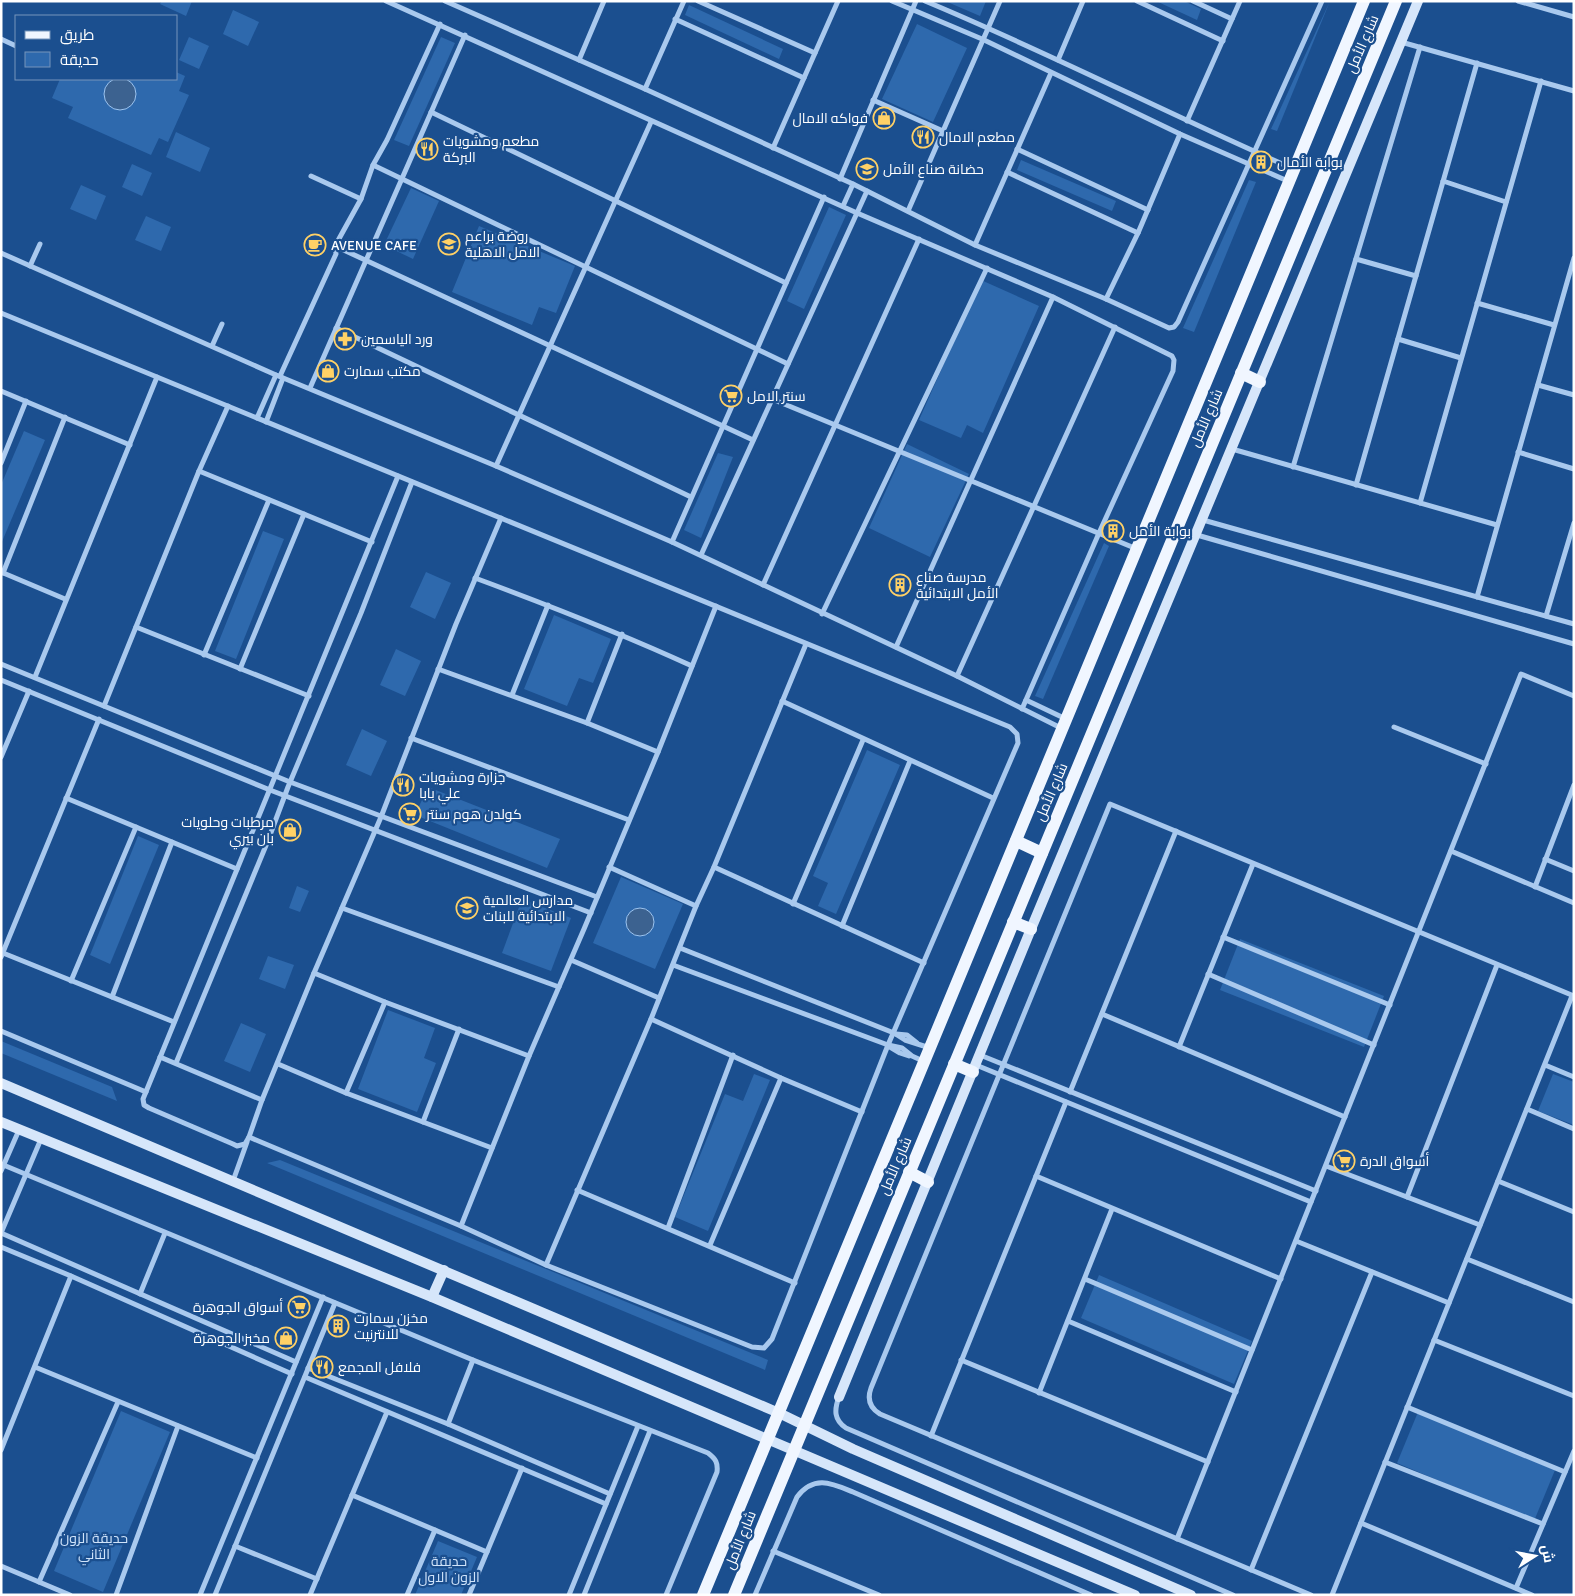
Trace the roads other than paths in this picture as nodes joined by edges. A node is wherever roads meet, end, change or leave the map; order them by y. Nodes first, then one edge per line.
1 (386, 1) edge
2 (604, 1) edge
3 (684, 1) edge
4 (698, 1) edge
5 (838, 1) edge
6 (892, 1) edge
7 (916, 1) edge
8 (925, 1) edge
9 (1000, 1) edge
10 (1083, 1) edge
11 (1137, 1) edge
12 (1193, 1) edge
13 (1240, 1) edge
14 (1322, 1) edge
15 (1364, 1) edge
16 (1396, 1) edge
17 (1418, 1) edge
18 (1518, 1) edge
19 (448, 2) edge
20 (912, 10) junction
21 (1574, 17) edge
22 (675, 19) junction
23 (1232, 19) junction
24 (440, 24) junction
25 (988, 27) junction
26 (465, 35) junction
27 (1, 39) edge
28 (982, 39) junction
29 (1223, 41) junction
30 (1401, 42) junction
31 (15, 46) edge
32 (1420, 47) junction
33 (815, 53) junction
34 (579, 60) junction
35 (1058, 60) junction
36 (1477, 63) junction
37 (1051, 73) junction
38 (804, 78) junction
39 (1541, 81) junction
40 (645, 89) junction
41 (1574, 90) edge
42 (873, 100) junction
43 (431, 112) junction
44 (1187, 121) junction
45 (651, 122) junction
46 (943, 131) junction
47 (1180, 134) junction
48 (773, 148) junction
49 (1017, 149) junction
50 (1254, 152) junction
51 (374, 165) junction
52 (1248, 165) junction
53 (1295, 169) junction
54 (1007, 172) junction
55 (311, 176) dead end
56 (401, 179) junction
57 (840, 179) junction
58 (1290, 182) junction
59 (1443, 182) junction
60 (853, 184) junction
61 (867, 191) junction
62 (361, 198) junction
63 (824, 198) junction
64 (614, 201) junction
65 (1506, 202) junction
66 (843, 206) junction
67 (1148, 210) junction
68 (908, 211) junction
69 (857, 213) junction
70 (1138, 233) junction
71 (919, 239) junction
72 (40, 244) dead end
73 (975, 245) junction
74 (335, 246) junction
75 (1, 253) edge
76 (1356, 259) junction
77 (1573, 260) edge
78 (366, 261) junction
79 (30, 266) junction
80 (585, 266) junction
81 (987, 268) junction
82 (1416, 276) junction
83 (786, 283) junction
84 (1053, 297) junction
85 (1106, 299) junction
86 (1477, 303) junction
87 (1, 313) edge
88 (222, 324) dead end
89 (1554, 325) junction
90 (1115, 327) junction
91 (336, 328) junction
92 (1398, 339) junction
93 (212, 346) junction
94 (550, 346) junction
95 (757, 349) junction
96 (1461, 358) junction
97 (788, 364) junction
98 (1241, 373) junction
99 (279, 376) junction
100 (158, 377) junction
101 (1260, 382) junction
102 (1538, 385) junction
103 (310, 388) junction
104 (1, 391) edge
105 (1574, 395) edge
106 (772, 399) junction
107 (26, 401) junction
108 (228, 406) junction
109 (519, 415) junction
110 (65, 417) junction
111 (257, 418) junction
112 (266, 422) junction
113 (836, 425) junction
114 (723, 426) junction
115 (753, 440) junction
116 (130, 444) junction
117 (1232, 449) junction
118 (900, 451) junction
119 (1518, 452) junction
120 (1, 463) edge
121 (496, 466) junction
122 (1293, 467) junction
123 (1574, 469) edge
124 (199, 471) junction
125 (398, 476) junction
126 (970, 480) junction
127 (412, 482) junction
128 (1356, 485) junction
129 (692, 497) junction
130 (269, 500) junction
131 (1420, 503) junction
132 (1033, 506) junction
133 (304, 514) junction
134 (501, 518) junction
135 (1203, 520) junction
136 (1574, 523) edge
137 (1497, 525) junction
138 (1099, 533) junction
139 (1196, 535) junction
140 (372, 542) junction
141 (672, 542) junction
142 (1567, 547) junction
143 (1137, 549) junction
144 (1574, 549) edge
145 (700, 555) junction
146 (2, 573) edge
147 (475, 578) junction
148 (763, 585) junction
149 (1477, 596) junction
150 (66, 599) junction
151 (548, 605) junction
152 (716, 606) junction
153 (822, 614) junction
154 (1546, 616) junction
155 (1574, 624) edge
156 (136, 626) junction
157 (622, 634) junction
158 (806, 644) junction
159 (1574, 644) edge
160 (896, 647) junction
161 (204, 654) junction
162 (1, 664) edge
163 (692, 666) junction
164 (240, 669) junction
165 (438, 670) junction
166 (958, 676) junction
167 (34, 677) junction
168 (1, 680) edge
169 (29, 691) junction
170 (512, 695) junction
171 (309, 696) junction
172 (1574, 696) edge
173 (1026, 700) junction
174 (782, 701) junction
175 (104, 706) junction
176 (1022, 709) junction
177 (99, 719) junction
178 (587, 723) junction
179 (1065, 724) junction
180 (1394, 727) dead end
181 (411, 738) junction
182 (863, 740) junction
183 (658, 752) junction
184 (1, 757) edge
185 (910, 761) junction
186 (1486, 764) junction
187 (275, 776) junction
188 (290, 782) junction
189 (1573, 789) edge
190 (270, 790) junction
191 (285, 795) junction
192 (66, 798) junction
193 (993, 798) junction
194 (381, 817) junction
195 (629, 820) junction
196 (136, 827) junction
197 (375, 830) junction
198 (1176, 832) junction
199 (1016, 841) junction
200 (172, 842) junction
201 (1451, 851) junction
202 (1042, 853) junction
203 (1546, 859) junction
204 (1253, 864) junction
205 (609, 867) junction
206 (714, 867) junction
207 (237, 869) junction
208 (1574, 871) edge
209 (1535, 887) junction
210 (597, 897) junction
211 (1574, 903) edge
212 (793, 904) junction
213 (696, 906) junction
214 (342, 908) junction
215 (591, 913) junction
216 (1013, 922) junction
217 (842, 926) junction
218 (1032, 929) junction
219 (1419, 932) junction
220 (1223, 937) junction
221 (680, 948) junction
222 (2, 955) edge
223 (571, 960) junction
224 (924, 963) junction
225 (672, 965) junction
226 (1497, 965) junction
227 (314, 973) junction
228 (1208, 974) junction
229 (70, 981) junction
230 (559, 987) junction
231 (1573, 996) edge
232 (112, 997) junction
233 (658, 998) junction
234 (385, 1002) junction
235 (1390, 1005) junction
236 (1102, 1014) junction
237 (651, 1019) junction
238 (174, 1022) junction
239 (459, 1028) junction
240 (1, 1031) edge
241 (894, 1033) junction
242 (888, 1045) junction
243 (1374, 1045) junction
244 (1179, 1047) junction
245 (930, 1048) junction
246 (733, 1055) junction
247 (980, 1055) junction
248 (529, 1056) junction
249 (160, 1057) junction
250 (924, 1062) junction
251 (176, 1063) junction
252 (278, 1064) junction
253 (954, 1064) junction
254 (1003, 1064) junction
255 (1544, 1065) junction
256 (974, 1068) junction
257 (999, 1074) junction
258 (1574, 1077) edge
259 (781, 1078) junction
260 (1, 1083) edge
261 (146, 1092) junction
262 (1070, 1092) junction
263 (346, 1093) junction
264 (262, 1100) junction
265 (1066, 1102) junction
266 (1527, 1109) junction
267 (862, 1112) junction
268 (1345, 1117) junction
269 (1, 1122) edge
270 (423, 1122) junction
271 (1574, 1128) edge
272 (19, 1130) junction
273 (41, 1138) junction
274 (248, 1139) junction
275 (492, 1148) junction
276 (2, 1165) edge
277 (1326, 1166) junction
278 (1, 1171) edge
279 (909, 1172) junction
280 (26, 1175) junction
281 (1036, 1176) junction
282 (233, 1181) junction
283 (1498, 1181) junction
284 (928, 1182) junction
285 (577, 1190) junction
286 (1316, 1191) junction
287 (1407, 1197) junction
288 (1311, 1202) junction
289 (1112, 1209) junction
290 (1574, 1212) edge
291 (1480, 1225) junction
292 (461, 1226) junction
293 (668, 1228) junction
294 (1, 1233) edge
295 (165, 1233) junction
296 (1296, 1241) junction
297 (710, 1245) junction
298 (1, 1248) edge
299 (1467, 1258) junction
300 (546, 1264) junction
301 (444, 1270) junction
302 (1372, 1272) junction
303 (71, 1276) junction
304 (1085, 1279) junction
305 (1280, 1279) junction
306 (795, 1283) junction
307 (140, 1294) junction
308 (323, 1298) junction
309 (432, 1298) junction
310 (1574, 1302) edge
311 (335, 1303) junction
312 (1449, 1303) junction
313 (1068, 1321) junction
314 (1434, 1340) junction
315 (1252, 1350) junction
316 (473, 1360) junction
317 (961, 1360) junction
318 (296, 1365) junction
319 (34, 1368) junction
320 (306, 1372) junction
321 (292, 1374) junction
322 (1236, 1392) junction
323 (1039, 1393) junction
324 (1574, 1396) edge
325 (839, 1397) joint
326 (118, 1402) junction
327 (1407, 1407) junction
328 (387, 1412) junction
329 (779, 1413) junction
330 (448, 1424) junction
331 (804, 1425) junction
332 (178, 1426) junction
333 (638, 1426) junction
334 (650, 1431) junction
335 (931, 1436) junction
336 (768, 1439) junction
337 (794, 1449) junction
338 (1, 1450) edge
339 (1574, 1451) edge
340 (257, 1458) junction
341 (1208, 1462) junction
342 (1385, 1462) junction
343 (522, 1468) junction
344 (1565, 1472) junction
345 (610, 1494) junction
346 (352, 1495) junction
347 (606, 1504) junction
348 (1361, 1523) junction
349 (1543, 1524) junction
350 (435, 1530) junction
351 (1177, 1539) junction
352 (235, 1546) junction
353 (773, 1551) junction
354 (487, 1552) junction
355 (1, 1566) edge
356 (1251, 1570) junction
357 (317, 1578) junction
358 (39, 1582) junction
359 (1516, 1588) junction
360 (70, 1595) edge
361 (116, 1595) edge
362 (200, 1595) edge
363 (215, 1595) edge
364 (310, 1595) edge
365 (406, 1595) edge
366 (469, 1595) edge
367 (569, 1595) edge
368 (584, 1595) edge
369 (666, 1595) edge
370 (703, 1595) edge
371 (734, 1595) edge
372 (755, 1595) edge
373 (879, 1595) edge
374 (1091, 1595) edge
375 (1135, 1595) edge
376 (1191, 1595) edge
377 (1233, 1595) edge
378 (1311, 1595) edge
379 (1332, 1595) edge
380 (1532, 1595) edge

1 - 24 street
2 - 34 street
3 - 22 street
4 - 33 street
5 - 33 street
6 - 20 street
7 - 20 street
8 - 25 street
9 - 25 street
10 - 35 street
11 - 29 street
12 - 23 street
13 - 23 street
14 - 50 street
15 - 53 main road, شارع الأمل
16 - 98 main road, شارع الأمل
17 - 30 main road
18 - 21 street
19 - 34 street
20 - 28 street
20 - 42 street
22 - 38 street
22 - 40 street
23 - 29 street
24 - 26 street
24 - 51 street
25 - 28 street
25 - 35 street
26 - 43 street
26 - 45 street
27 - 31 street
28 - 37 street
28 - 46 street
29 - 44 street
30 - 32 street
30 - 101 main road
32 - 36 street
32 - 76 street
33 - 38 street
34 - 40 street
35 - 44 street
36 - 39 street
36 - 59 street
37 - 47 street
37 - 49 street
38 - 48 street
39 - 41 street
39 - 65 street
40 - 48 street
42 - 46 street
42 - 57 street
43 - 56 street
43 - 64 street
44 - 50 street
45 - 63 street
45 - 64 street
46 - 68 street
47 - 52 street
47 - 67 street
48 - 57 street
49 - 54 street
49 - 67 street
50 - 52 street
50 - 53 street
51 - 56 street
51 - 62 street
52 - 58 street
52 - 85 street
53 - 58 main road, شارع الأمل
54 - 70 street
54 - 73 street
55 - 62 street
56 - 78 street
56 - 80 street
57 - 60 street
58 - 143 main road, شارع الأمل
59 - 65 street
59 - 82 street
60 - 61 street
60 - 66 street
61 - 68 street
61 - 69 street
62 - 74 street
63 - 66 street
63 - 83 street
64 - 80 street
64 - 83 street
65 - 86 street
66 - 69 street
67 - 70 street
68 - 73 street
69 - 71 street
69 - 97 street
70 - 85 street
71 - 81 street
71 - 113 street
72 - 79 street
73 - 85 street
74 - 78 street
74 - 99 street
75 - 79 street
76 - 82 street
76 - 122 street
77 - 89 street
78 - 91 street
78 - 94 street
79 - 93 street
80 - 94 street
80 - 95 street
81 - 84 street
81 - 118 street
82 - 92 street
83 - 95 street
84 - 90 street
84 - 126 street
86 - 89 street
86 - 96 street
87 - 100 street
88 - 93 street
89 - 102 street
90 - 132 street
90 - 138 street
91 - 103 street
91 - 109 street
92 - 96 street
92 - 128 street
93 - 99 street
94 - 109 street
94 - 114 street
95 - 97 street
95 - 114 street
96 - 131 street
97 - 106 street
98 - 101 main road
98 - 202 main road, شارع الأمل
99 - 103 street
99 - 111 street
99 - 112 street
100 - 108 street
100 - 116 street
101 - 117 main road
102 - 105 street
102 - 119 street
103 - 121 street
104 - 107 street
106 - 113 street
106 - 115 street
107 - 110 street
107 - 120 street
108 - 111 street
108 - 124 street
109 - 121 street
109 - 129 street
110 - 116 street
110 - 146 street
111 - 112 street
112 - 125 street
113 - 118 street
113 - 148 street
114 - 115 street
114 - 129 street
115 - 145 street
116 - 150 street
117 - 122 street
117 - 135 main road
118 - 126 street
118 - 153 street
119 - 123 street
119 - 137 street
121 - 141 street
122 - 128 street
124 - 130 street
124 - 156 street
125 - 127 street
125 - 140 street
126 - 132 street
126 - 160 street
127 - 134 street
127 - 188 street
128 - 131 street
129 - 141 street
130 - 133 street
130 - 161 street
131 - 137 street
132 - 138 street
132 - 166 street
133 - 140 street
133 - 164 street
134 - 147 street
134 - 152 street
135 - 139 main road
135 - 149 street
136 - 142 street
137 - 149 street
138 - 143 street
138 - 173 street
139 - 159 street
139 - 218 main road
140 - 171 street
141 - 145 street
142 - 144 street
142 - 154 street
143 - 179 main road, شارع الأمل
145 - 148 street
146 - 150 street
147 - 151 street
147 - 165 street
148 - 153 street
149 - 154 street
150 - 167 street
151 - 157 street
151 - 170 street
152 - 158 street
152 - 163 street
153 - 160 street
154 - 155 street
156 - 161 street
156 - 175 street
157 - 163 street
157 - 178 street
158 - 174 street
158 - 193 street
160 - 166 street
161 - 164 street
162 - 167 street
163 - 183 street
164 - 171 street
165 - 170 street
165 - 181 street
166 - 176 street
167 - 175 street
168 - 169 street
169 - 177 street
169 - 184 street
170 - 178 street
171 - 187 street
172 - 186 street
173 - 176 street
173 - 179 street
174 - 182 street
174 - 206 street
175 - 187 street
176 - 179 street
177 - 190 street
177 - 192 street
178 - 183 street
179 - 199 main road, شارع الأمل
180 - 186 street
181 - 194 street
181 - 195 street
182 - 185 street
182 - 212 street
183 - 195 street
185 - 193 street
185 - 217 street
186 - 201 street
187 - 188 street
187 - 190 street
188 - 191 street
188 - 194 street
189 - 203 street
190 - 191 street
190 - 207 street
191 - 197 street
191 - 251 street
192 - 196 street
192 - 222 street
193 - 224 street
194 - 197 street
194 - 210 street
195 - 205 street
196 - 200 street
196 - 229 street
197 - 214 street
197 - 215 street
198 - 204 street
198 - 236 street
198 - 254 street
199 - 202 main road
199 - 245 main road, شارع الأمل
200 - 207 street
200 - 232 street
201 - 209 street
201 - 219 street
202 - 216 main road, شارع الأمل
203 - 208 street
203 - 209 street
204 - 219 street
204 - 220 street
205 - 210 street
205 - 213 street
206 - 212 street
206 - 213 street
207 - 238 street
209 - 211 street
210 - 215 street
212 - 217 street
213 - 221 street
214 - 227 street
214 - 230 street
215 - 223 street
216 - 218 main road
216 - 253 main road, شارع الأمل
217 - 224 street
218 - 247 main road
219 - 226 street
219 - 235 street
220 - 228 street
220 - 235 street
221 - 225 street
221 - 241 street
222 - 229 street
223 - 230 street
223 - 233 street
224 - 241 street
225 - 233 street
225 - 242 street
226 - 231 street
226 - 287 street
227 - 234 street
227 - 252 street
228 - 243 street
228 - 244 street
229 - 232 street
230 - 248 street
231 - 255 street
232 - 238 street
233 - 237 street
234 - 239 street
234 - 263 street
235 - 243 street
236 - 244 street
236 - 262 street
237 - 246 street
237 - 285 street
238 - 249 street
239 - 248 street
239 - 270 street
240 - 261 street
241 - 242 street
241 - 245 street
242 - 250 street
242 - 267 street
243 - 268 street
244 - 268 street
245 - 250 main road, شارع الأمل
246 - 259 street
246 - 293 street
247 - 254 street
247 - 256 main road
248 - 275 street
249 - 251 street
249 - 261 street
250 - 329 main road, شارع الأمل
251 - 264 street
252 - 263 street
252 - 264 street
253 - 256 main road
253 - 279 main road, شارع الأمل
254 - 257 street
254 - 262 street
255 - 258 street
255 - 266 street
256 - 257 street
256 - 284 main road
257 - 265 street
257 - 335 street
259 - 267 street
259 - 297 street
260 - 282 main road
261 - 274 street
262 - 286 street
263 - 270 street
264 - 274 street
265 - 281 street
265 - 288 street
266 - 271 street
266 - 283 street
267 - 306 street
268 - 277 street
269 - 272 main road
270 - 275 street
272 - 273 main road
272 - 276 street
273 - 280 street
273 - 309 main road
274 - 282 street
274 - 292 street
275 - 292 street
276 - 278 street
276 - 280 street
277 - 286 street
277 - 287 street
279 - 284 main road
279 - 331 main road, شارع الأمل
280 - 294 street
280 - 295 street
281 - 289 street
281 - 317 street
282 - 301 main road
283 - 290 street
283 - 291 street
284 - 325 main road
285 - 293 street
285 - 300 street
286 - 288 street
287 - 291 street
288 - 296 street
289 - 304 street
289 - 305 street
291 - 299 street
292 - 300 street
293 - 297 street
294 - 307 street
295 - 307 street
295 - 308 street
296 - 302 street
296 - 305 street
297 - 306 street
298 - 303 street
299 - 310 street
299 - 312 street
300 - 306 street
301 - 309 main road
301 - 329 main road
302 - 312 street
302 - 356 street
303 - 319 street
303 - 321 street
304 - 313 street
304 - 315 street
305 - 315 street
307 - 318 street
308 - 311 street
308 - 318 street
309 - 336 main road
311 - 316 street
311 - 320 street
312 - 314 street
313 - 322 street
313 - 323 street
314 - 324 street
314 - 327 street
315 - 322 street
316 - 330 street
316 - 333 street
317 - 323 street
317 - 335 street
318 - 320 street
318 - 321 street
319 - 326 street
319 - 338 street
320 - 328 street
320 - 330 street
320 - 352 street
321 - 340 street
322 - 341 street
323 - 341 street
325 - 377 street
326 - 332 street
326 - 358 street
327 - 342 street
327 - 344 street
328 - 343 street
328 - 346 street
329 - 331 main road
329 - 336 main road, شارع الأمل
330 - 345 street
331 - 337 main road, شارع الأمل
331 - 376 main road
332 - 340 street
332 - 361 street
333 - 334 street
333 - 345 street
334 - 368 street
334 - 369 street
335 - 351 street
336 - 337 main road
336 - 370 main road, شارع الأمل
337 - 371 main road, شارع الأمل
337 - 375 main road
339 - 344 street
340 - 362 street
341 - 351 street
342 - 348 street
342 - 349 street
343 - 347 street
343 - 354 street
344 - 349 street
345 - 347 street
346 - 350 street
346 - 357 street
347 - 367 street
348 - 359 street
348 - 379 street
349 - 359 street
350 - 354 street
350 - 365 street
351 - 356 street
352 - 357 street
352 - 363 street
353 - 372 street
353 - 373 street
353 - 374 street
354 - 366 street
355 - 358 street
356 - 378 street
357 - 364 street
358 - 360 street
359 - 380 street

